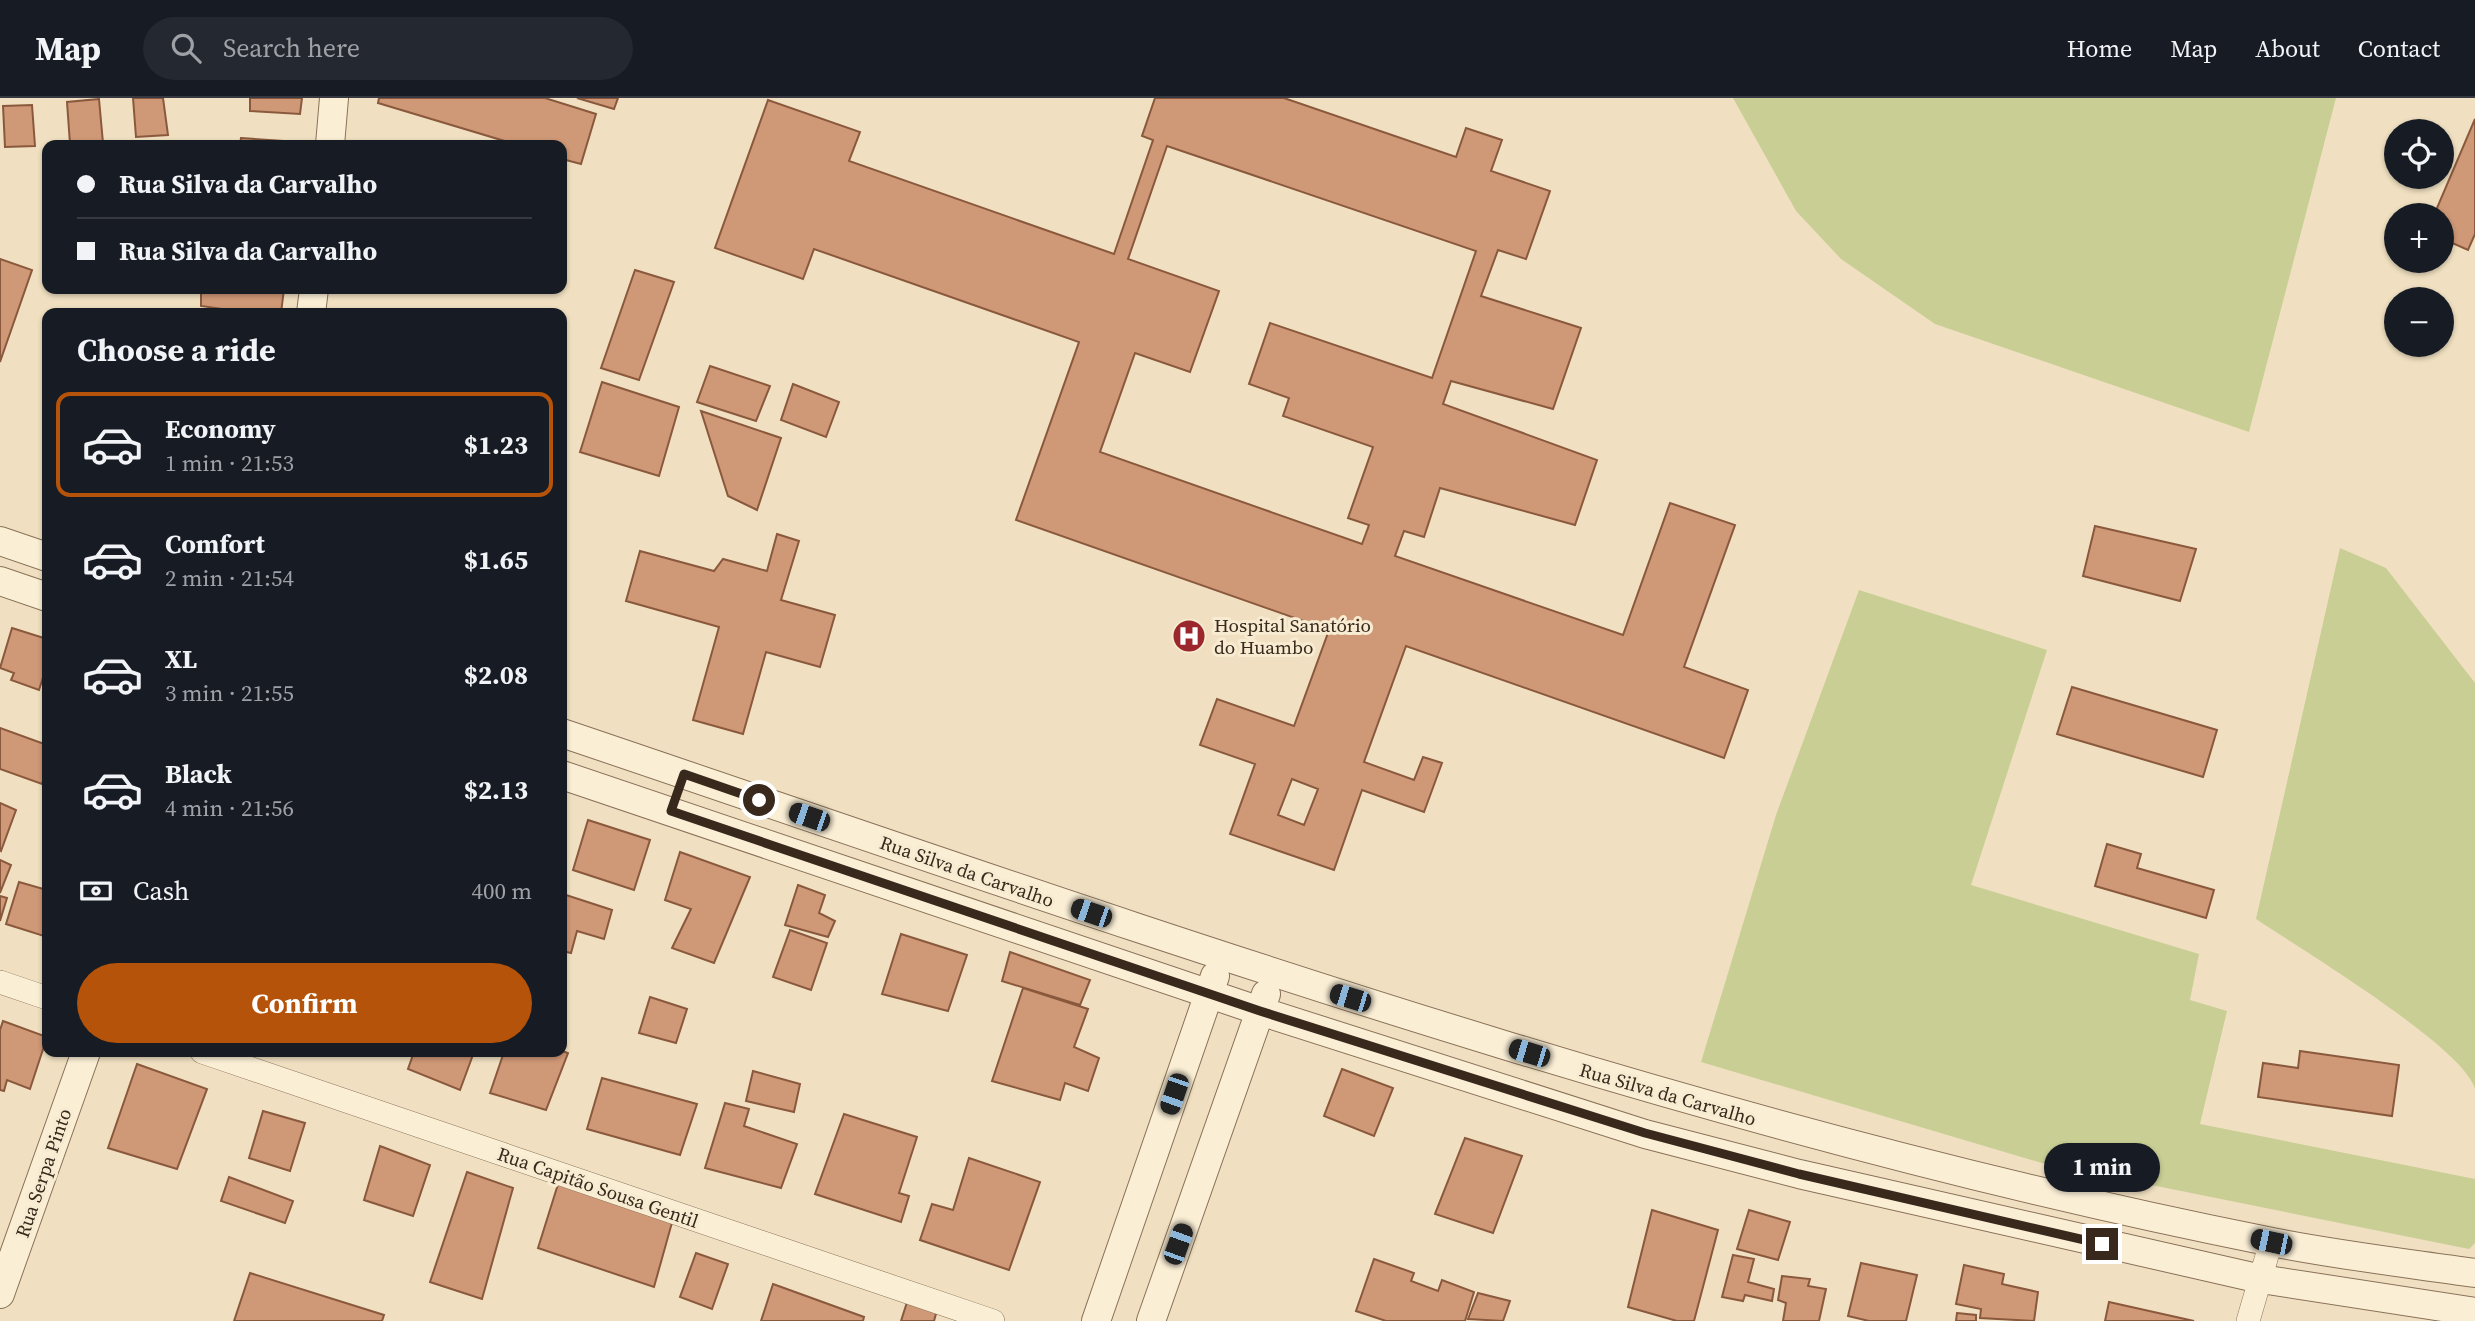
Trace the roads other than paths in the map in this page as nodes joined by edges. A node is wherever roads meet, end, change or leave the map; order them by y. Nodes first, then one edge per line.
1 (334, 98) edge
2 (330, 140) edge
3 (0, 541) edge
4 (42, 555) edge
5 (0, 581) edge
6 (42, 595) edge
7 (567, 735) edge
8 (684, 774) junction
9 (567, 777) edge
10 (671, 811) junction
11 (1221, 957) junction
12 (1273, 974) junction
13 (0, 982) edge
14 (1209, 993) junction
15 (42, 996) edge
16 (1260, 1011) junction
17 (84, 1057) edge
18 (217, 1057) edge
19 (1811, 1133) junction
20 (1799, 1174) junction
21 (2033, 1189) junction
22 (2022, 1226) junction
23 (2271, 1242) junction
24 (2475, 1273) edge
25 (2261, 1279) junction
26 (0, 1294) edge
27 (2475, 1312) edge
28 (993, 1321) edge
29 (1096, 1321) edge
30 (1151, 1321) edge
31 (2248, 1321) edge

1 - 2 street
3 - 4 street
5 - 6 street
7 - 8 street, Rua Silva da Carvalho
8 - 10 street
8 - 11 street, Rua Silva da Carvalho
9 - 10 street, Rua Silva da Carvalho
10 - 14 street, Rua Silva da Carvalho
11 - 12 street, Rua Silva da Carvalho
11 - 14 street
12 - 16 street
12 - 19 street, Rua Silva da Carvalho
13 - 15 street
14 - 16 street, Rua Silva da Carvalho
14 - 29 street
16 - 20 street, Rua Silva da Carvalho
16 - 30 street
17 - 26 street, Rua Serpa Pinto
18 - 28 street, Rua Capitão Sousa Gentil
19 - 20 street
19 - 21 street, Rua Silva da Carvalho
20 - 22 street, Rua Silva da Carvalho
21 - 22 street
21 - 23 street, Rua Silva da Carvalho
22 - 25 street, Rua Silva da Carvalho
23 - 24 street, Rua Silva da Carvalho
23 - 25 street
25 - 27 street, Rua Silva da Carvalho
25 - 31 street

